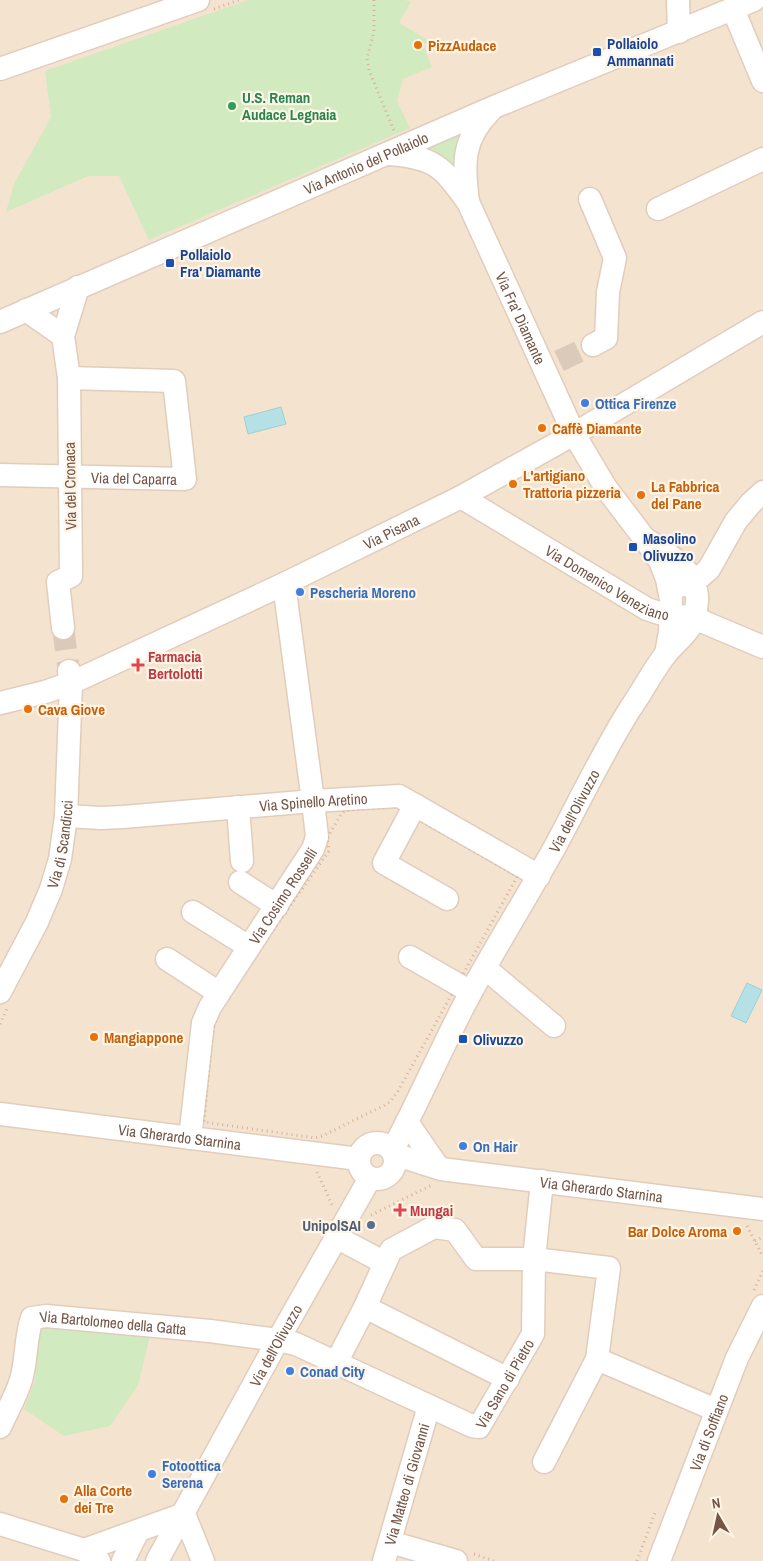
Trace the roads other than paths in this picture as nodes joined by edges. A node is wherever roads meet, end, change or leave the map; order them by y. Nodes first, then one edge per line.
1 (198, 0) edge
2 (678, 0) edge
3 (754, 0) edge
4 (733, 9) junction
5 (679, 32) junction
6 (0, 69) edge
7 (763, 81) edge
8 (494, 107) junction
9 (394, 151) junction
10 (763, 159) edge
11 (590, 198) dead end
12 (468, 202) junction
13 (658, 209) dead end
14 (78, 287) junction
15 (26, 310) junction
16 (0, 322) edge
17 (763, 322) edge
18 (63, 336) junction
19 (593, 344) tunnel mouth
20 (69, 378) junction
21 (574, 434) junction
22 (0, 474) edge
23 (70, 477) junction
24 (763, 492) edge
25 (461, 497) junction
26 (644, 538) junction
27 (693, 580) junction
28 (284, 584) junction
29 (670, 591) junction
30 (672, 615) junction
31 (694, 618) junction
32 (63, 628) tunnel mouth
33 (763, 647) edge
34 (666, 654) junction
35 (70, 678) junction
36 (0, 703) edge
37 (313, 801) junction
38 (238, 807) junction
39 (413, 810) junction
40 (66, 816) junction
41 (539, 876) junction
42 (447, 899) dead end
43 (277, 906) junction
44 (194, 912) dead end
45 (249, 947) junction
46 (410, 957) dead end
47 (167, 959) dead end
48 (485, 968) junction
49 (464, 988) junction
50 (0, 992) edge
51 (220, 993) junction
52 (554, 1026) dead end
53 (436, 1059) junction
54 (0, 1114) edge
55 (407, 1122) junction
56 (197, 1130) junction
57 (380, 1152) junction
58 (439, 1168) junction
59 (378, 1177) junction
60 (542, 1181) junction
61 (763, 1209) edge
62 (336, 1237) junction
63 (534, 1259) junction
64 (385, 1263) junction
65 (763, 1306) edge
66 (365, 1307) junction
67 (278, 1340) junction
68 (597, 1359) junction
69 (336, 1363) junction
70 (508, 1379) junction
71 (428, 1406) junction
72 (716, 1410) junction
73 (0, 1427) edge
74 (544, 1462) dead end
75 (184, 1514) junction
76 (0, 1524) edge
77 (138, 1531) junction
78 (387, 1551) edge
79 (91, 1556) edge
80 (199, 1558) edge
81 (123, 1561) edge
82 (157, 1561) edge
83 (456, 1561) edge
84 (659, 1561) edge

1 - 6 street
2 - 5 street
3 - 4 street, Via Antonio del Pollaiolo
4 - 5 street, Via Antonio del Pollaiolo
4 - 7 street
5 - 8 street, Via Antonio del Pollaiolo
8 - 9 street, Via Antonio del Pollaiolo
8 - 12 street, Via Fra' Diamante
9 - 12 street, Via Fra' Diamante
9 - 14 street, Via Antonio del Pollaiolo
10 - 13 street
11 - 19 street
12 - 21 street, Via Fra' Diamante
14 - 15 street, Via Antonio del Pollaiolo
14 - 18 street, Via del Cronaca
15 - 16 street, Via Antonio del Pollaiolo
15 - 18 street
17 - 21 street, Via Pisana
18 - 20 street, Via del Cronaca
20 - 23 street, Via del Cronaca
20 - 23 street, Via del Caparra
21 - 25 street, Via Pisana
21 - 26 street, Via Fra' Diamante
22 - 23 street, Via del Caparra
23 - 32 street, Via del Cronaca
24 - 27 street
25 - 28 street, Via Pisana
25 - 30 street, Via Domenico Veneziano
26 - 27 street
26 - 29 street, Via dell'Olivuzzo
27 - 29 street
27 - 31 street, Via dell'Olivuzzo
28 - 35 street, Via Pisana
28 - 37 street, Via Cosimo Rosselli
29 - 30 street, Via dell'Olivuzzo
30 - 31 street, Via Domenico Veneziano
30 - 34 street, Via dell'Olivuzzo
31 - 33 street, Via Domenico Veneziano
31 - 34 street, Via dell'Olivuzzo
34 - 41 street, Via dell'Olivuzzo
35 - 36 street, Via Pisana
35 - 40 street, Via di Scandicci
37 - 38 street, Via Spinello Aretino
37 - 39 street, Via Spinello Aretino
37 - 43 street, Via Cosimo Rosselli
38 - 40 street, Via Spinello Aretino
38 - 43 street
39 - 41 street, Via Spinello Aretino
39 - 42 street
40 - 50 street, Via di Scandicci
41 - 48 street, Via dell'Olivuzzo
43 - 45 street, Via Cosimo Rosselli
44 - 45 street
45 - 51 street, Via Cosimo Rosselli
46 - 49 street
47 - 51 street
48 - 49 street, Via dell'Olivuzzo
48 - 52 street
49 - 53 street, Via dell'Olivuzzo
51 - 56 street, Via Cosimo Rosselli
53 - 55 street, Via dell'Olivuzzo
53 - 57 street, Via dell'Olivuzzo
54 - 56 street, Via Gherardo Starnina
55 - 57 street, Via dell'Olivuzzo
55 - 58 street
56 - 57 street, Via Gherardo Starnina
57 - 58 street, Via Gherardo Starnina
57 - 59 street, Via dell'Olivuzzo
57 - 59 street
58 - 59 street, Via Gherardo Starnina
58 - 60 street, Via Gherardo Starnina
59 - 62 street, Via dell'Olivuzzo
60 - 61 street, Via Gherardo Starnina
60 - 63 street, Via Sano di Pietro
62 - 64 street
62 - 67 street, Via dell'Olivuzzo
63 - 64 street
63 - 68 street
63 - 70 street, Via Sano di Pietro
64 - 66 street
65 - 72 street, Via di Soffiano
66 - 69 street
66 - 70 street
67 - 69 street, Via Sano di Pietro
67 - 73 street, Via Bartolomeo della Gatta
67 - 75 street, Via dell'Olivuzzo
68 - 72 street
68 - 74 street
69 - 71 street, Via Sano di Pietro
70 - 71 street, Via Sano di Pietro
71 - 78 street, Via Matteo di Giovanni
72 - 84 street, Via di Soffiano
75 - 77 street
75 - 80 street
75 - 82 street, Via dell'Olivuzzo
76 - 79 street
77 - 79 street
77 - 81 street
78 - 83 street

